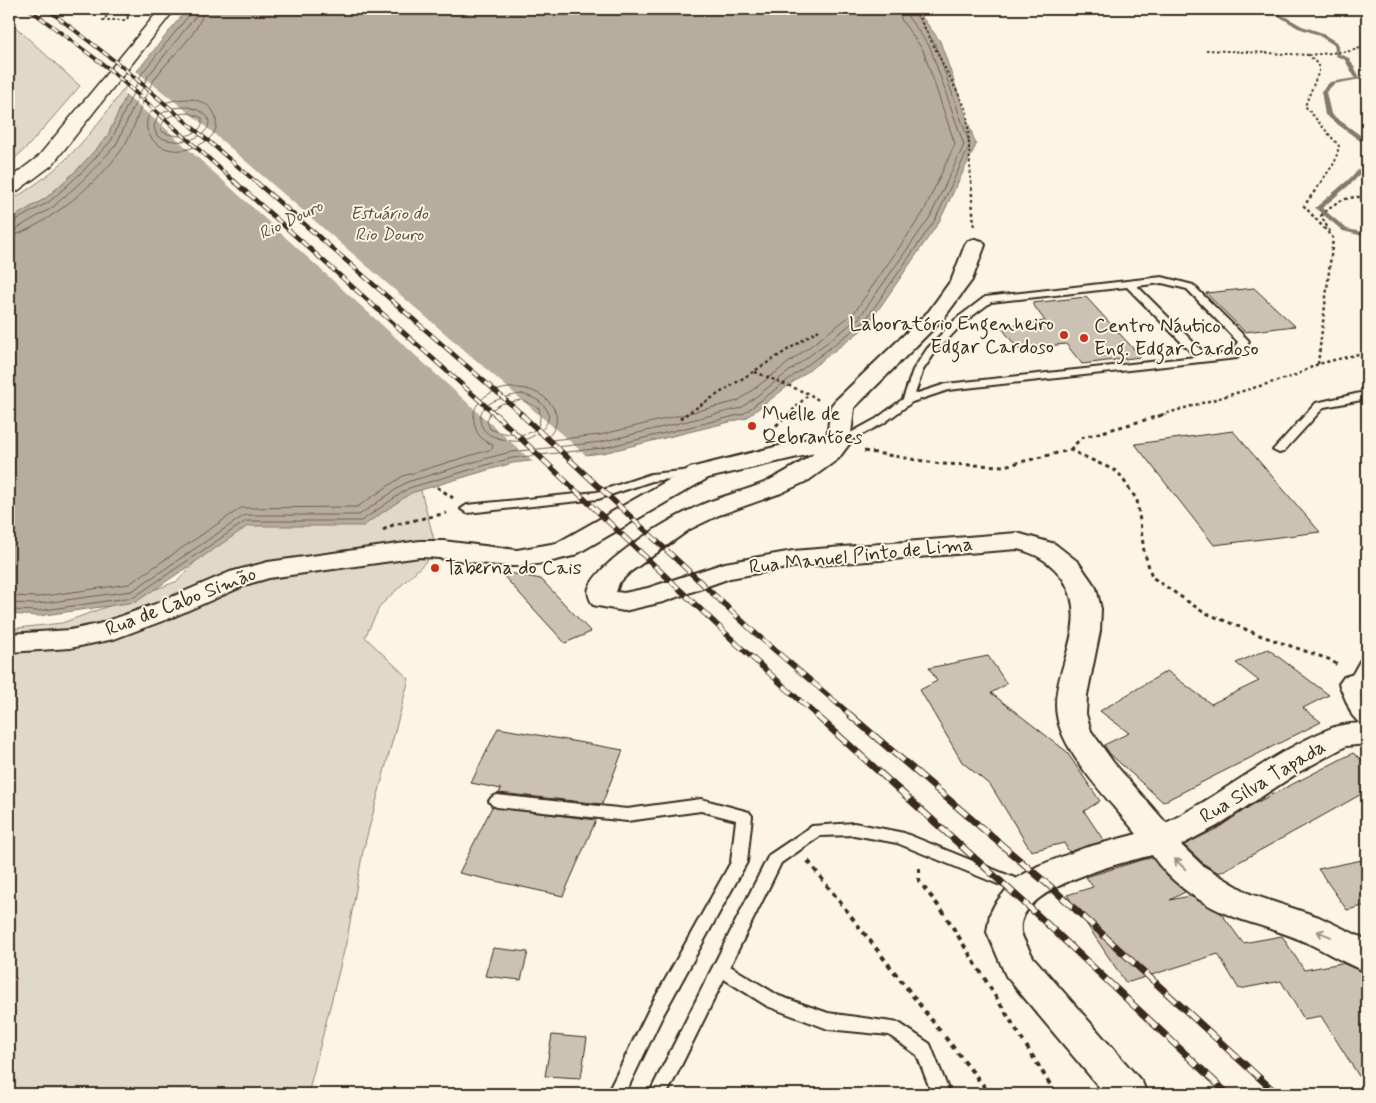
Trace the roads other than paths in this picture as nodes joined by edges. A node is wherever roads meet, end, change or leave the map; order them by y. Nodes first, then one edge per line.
1 (168, 9) edge
2 (9, 188) edge
3 (975, 245) road end
4 (1130, 284) junction
5 (1203, 358) junction
6 (1367, 396) edge
7 (908, 400) junction
8 (838, 443) junction
9 (1279, 450) dead end
10 (699, 473) junction
11 (467, 509) dead end
12 (9, 643) edge
13 (1361, 672) edge
14 (1367, 715) edge
15 (1367, 733) edge
16 (497, 801) dead end
17 (1161, 840) junction
18 (1026, 889) junction
19 (1367, 957) edge
20 (720, 968) junction
21 (616, 1094) edge
22 (658, 1094) edge
23 (941, 1094) edge
24 (1128, 1094) edge

1 - 2 main road
3 - 8 street
4 - 5 lane
4 - 5 lane
4 - 7 lane
5 - 7 lane
6 - 9 lane
7 - 8 lane
8 - 10 street
8 - 17 street, Rua Manuel Pinto de Lima
10 - 11 lane
10 - 12 street, Rua de Cabo Simão
13 - 14 street
15 - 17 street, Rua Silva Tapada
16 - 21 lane
17 - 18 street, Rua Silva Tapada
19 -> 17 street
18 - 20 lane
18 - 24 street
20 - 22 lane
20 - 23 lane

